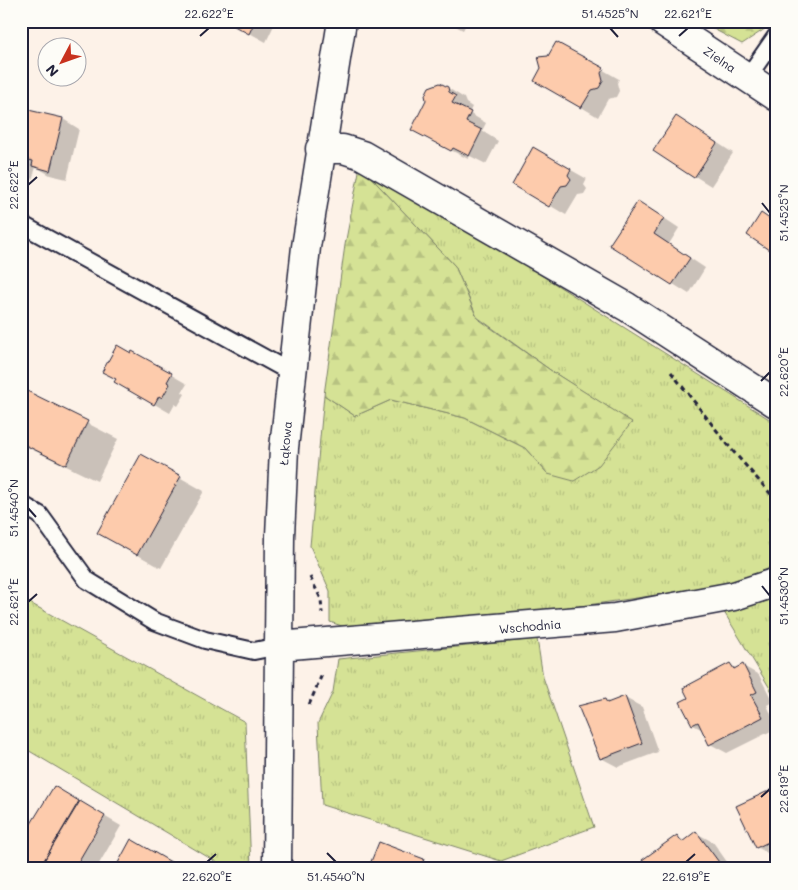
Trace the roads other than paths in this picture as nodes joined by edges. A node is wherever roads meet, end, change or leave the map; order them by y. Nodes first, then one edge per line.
1 (342, 21) edge
2 (662, 21) edge
3 (777, 35) edge
4 (747, 78) junction
5 (777, 97) edge
6 (320, 149) junction
7 (21, 224) edge
8 (292, 373) junction
9 (777, 404) edge
10 (21, 504) edge
11 (777, 582) edge
12 (279, 646) junction
13 (277, 869) edge

1 - 6 street, Łąkowa
2 - 4 street, Zielna
3 - 4 lane
4 - 5 street, Zielna
6 - 8 street, Łąkowa
6 - 9 street
7 - 8 lane
8 - 12 street, Łąkowa
10 - 12 lane
11 - 12 street, Wschodnia
12 - 13 street, Łąkowa

